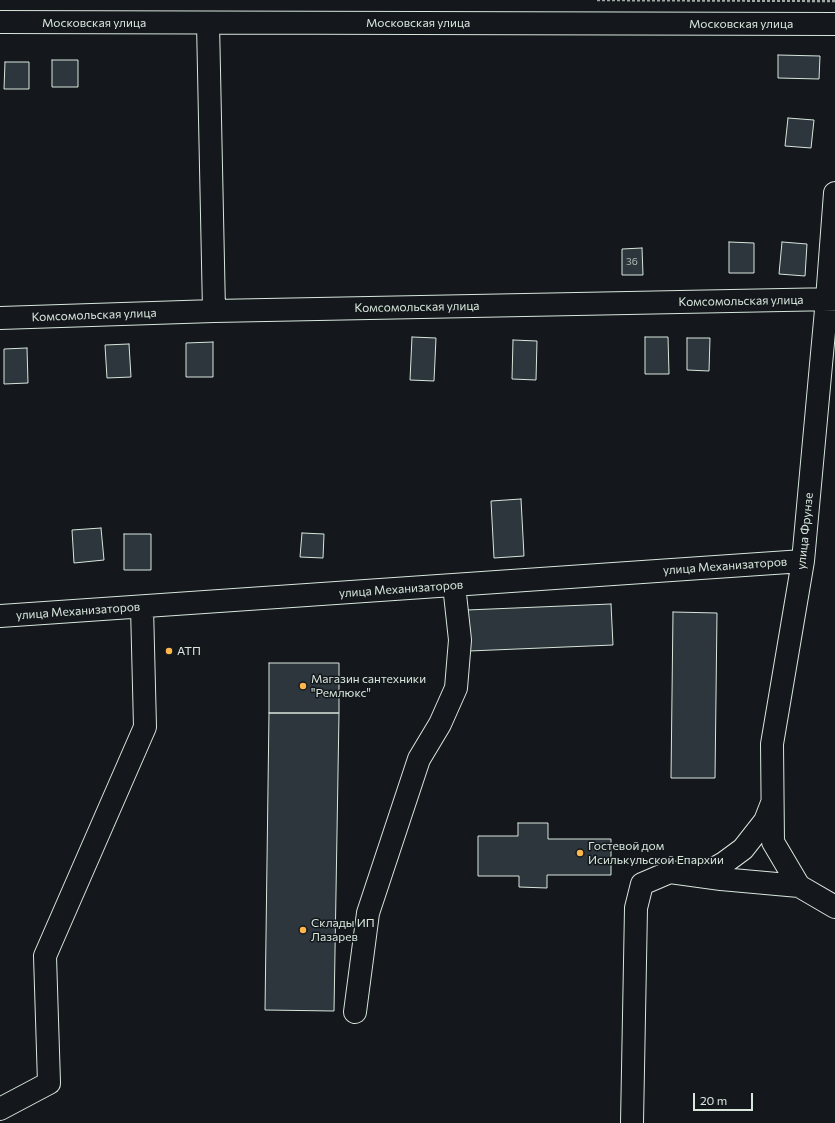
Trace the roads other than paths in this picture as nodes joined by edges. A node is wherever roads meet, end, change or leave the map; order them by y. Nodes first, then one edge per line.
1 (0, 22) edge
2 (208, 23) junction
3 (835, 24) edge
4 (835, 193) edge
5 (831, 299) edge
6 (214, 311) junction
7 (0, 318) edge
8 (802, 561) junction
9 (454, 585) junction
10 (142, 607) junction
11 (0, 616) edge
12 (773, 801) junction
13 (701, 876) junction
14 (799, 886) junction
15 (835, 907) edge
16 (355, 1012) dead end
17 (0, 1109) edge
18 (632, 1123) edge

1 - 2 street, Московская улица
2 - 3 street, Московская улица
2 - 6 street
4 - 5 street, улица Фрунзе
5 - 6 street, Комсомольская улица
5 - 8 street, улица Фрунзе
6 - 7 street, Комсомольская улица
8 - 9 street, улица Механизаторов
8 - 12 street, улица Фрунзе
9 - 10 street, улица Механизаторов
9 - 16 street
10 - 11 street, улица Механизаторов
10 - 17 street
12 - 13 street
12 - 14 street, улица Фрунзе
13 - 14 street
13 - 18 street
14 - 15 street

